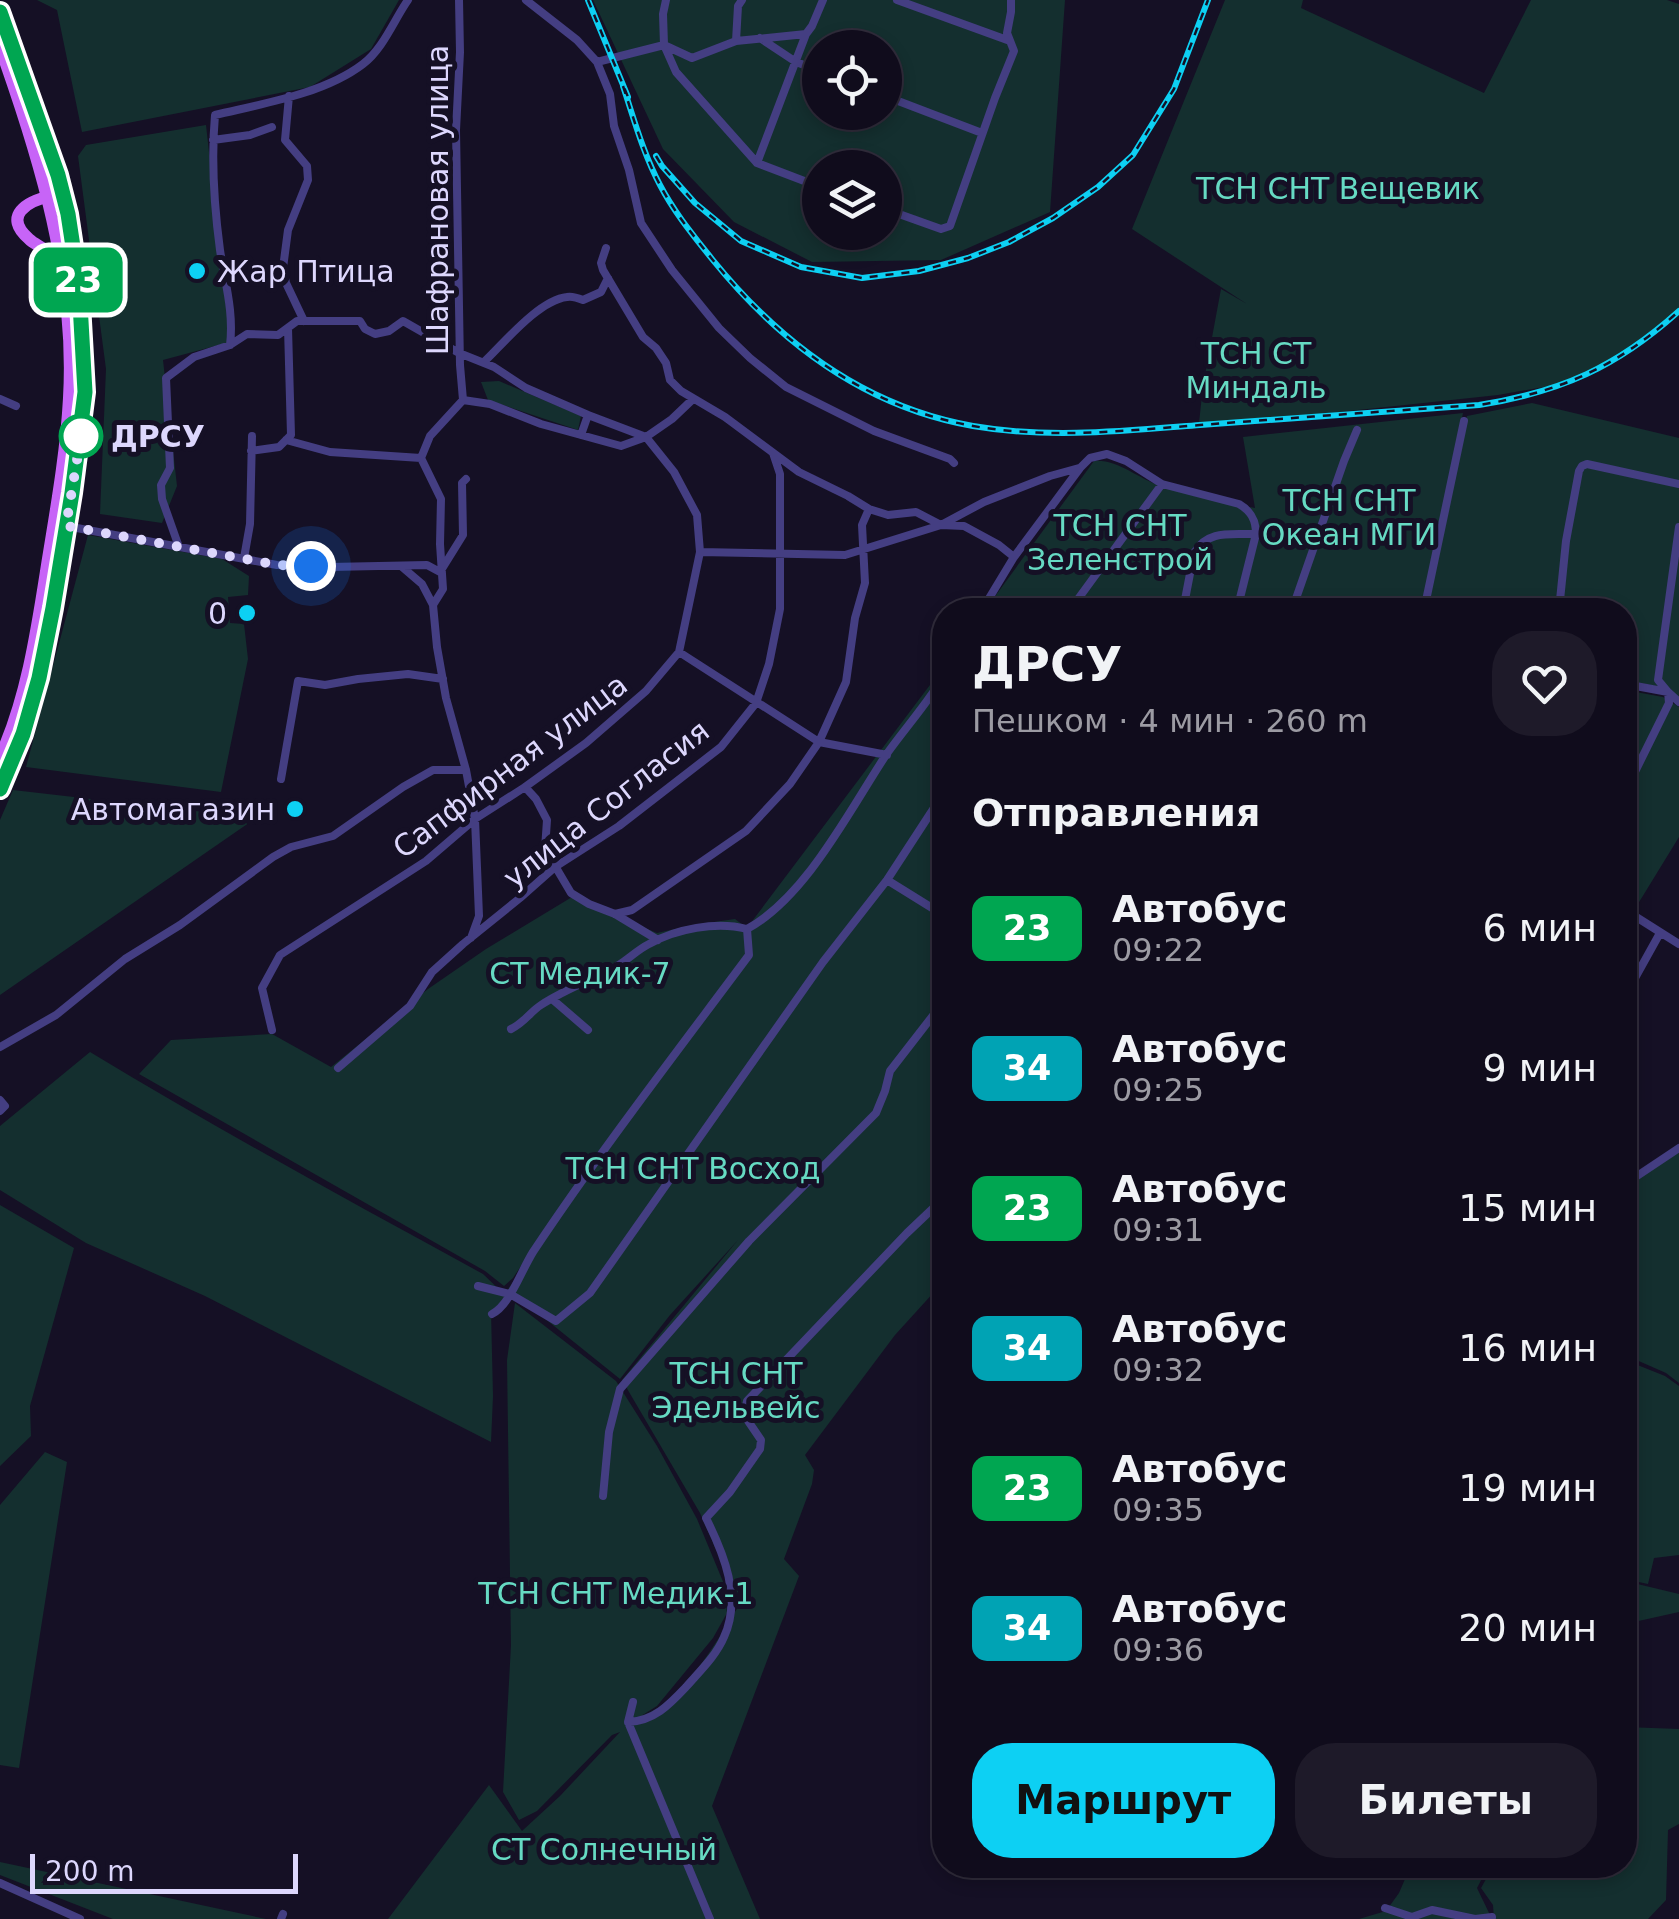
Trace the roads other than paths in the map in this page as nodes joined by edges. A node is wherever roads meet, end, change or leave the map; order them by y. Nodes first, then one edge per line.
1 (408, 0) edge
2 (459, 0) edge
3 (526, 0) edge
4 (666, 0) edge
5 (742, 0) edge
6 (823, 0) edge
7 (897, 0) edge
8 (1011, 0) edge
9 (0, 12) edge
10 (809, 30) edge
11 (802, 34) edge
12 (760, 38) junction
13 (736, 41) junction
14 (1012, 42) junction
15 (802, 45) edge
16 (664, 46) junction
17 (0, 47) edge
18 (597, 62) junction
19 (796, 62) junction
20 (802, 64) edge
21 (289, 96) junction
22 (902, 102) edge
23 (249, 123) dead end
24 (272, 127) dead end
25 (982, 133) junction
26 (250, 135) junction
27 (212, 140) junction
28 (757, 162) junction
29 (802, 180) edge
30 (47, 196) junction
31 (902, 215) edge
32 (606, 248) dead end
33 (74, 250) junction
34 (608, 278) junction
35 (67, 310) junction
36 (304, 321) junction
37 (288, 328) junction
38 (230, 345) junction
39 (459, 352) junction
40 (484, 362) junction
41 (0, 398) edge
42 (693, 399) junction
43 (462, 400) junction
44 (16, 406) dead end
45 (588, 415) junction
46 (1464, 420) dead end
47 (1357, 430) dead end
48 (252, 436) dead end
49 (580, 436) junction
50 (646, 437) junction
51 (286, 440) junction
52 (251, 450) junction
53 (773, 453) junction
54 (421, 458) junction
55 (954, 463) dead end
56 (1080, 468) junction
57 (466, 479) dead end
58 (1162, 484) junction
59 (1679, 484) edge
60 (869, 509) junction
61 (940, 525) junction
62 (66, 526) junction
63 (1679, 528) edge
64 (1256, 534) junction
65 (179, 547) junction
66 (862, 550) junction
67 (700, 552) junction
68 (782, 554) junction
69 (1014, 557) junction
70 (244, 558) junction
71 (401, 566) junction
72 (440, 572) junction
73 (989, 598) edge
74 (1079, 598) edge
75 (1185, 598) edge
76 (1240, 598) edge
77 (1296, 598) edge
78 (1427, 598) edge
79 (1560, 598) edge
80 (434, 605) junction
81 (679, 652) junction
82 (443, 679) junction
83 (1637, 686) edge
84 (932, 692) edge
85 (1668, 692) junction
86 (1679, 702) edge
87 (756, 703) junction
88 (819, 742) junction
89 (886, 755) junction
90 (0, 758) edge
91 (1637, 768) edge
92 (466, 770) junction
93 (282, 779) dead end
94 (526, 787) junction
95 (0, 789) edge
96 (932, 811) edge
97 (475, 819) junction
98 (554, 867) junction
99 (887, 880) junction
100 (932, 908) edge
101 (614, 914) junction
102 (1637, 917) edge
103 (747, 929) junction
104 (1660, 934) junction
105 (471, 938) junction
106 (658, 940) junction
107 (1679, 944) edge
108 (1637, 975) edge
109 (552, 1000) junction
110 (932, 1017) edge
111 (511, 1029) dead end
112 (272, 1030) dead end
113 (588, 1030) dead end
114 (0, 1047) edge
115 (338, 1068) dead end
116 (0, 1100) edge
117 (0, 1111) edge
118 (1679, 1148) edge
119 (1637, 1176) edge
120 (932, 1209) edge
121 (478, 1286) dead end
122 (510, 1294) junction
123 (492, 1314) dead end
124 (603, 1496) dead end
125 (633, 1702) dead end
126 (628, 1722) junction
127 (0, 1883) edge
128 (1385, 1908) dead end
129 (1432, 1910) junction
130 (1492, 1916) edge
131 (1398, 1917) edge
132 (80, 1919) edge
133 (710, 1919) edge
134 (1418, 1919) edge

1 - 21 street
2 - 39 street, Шафрановая улица
3 - 18 street
4 - 16 street
5 - 13 street
6 - 10 street
7 - 14 street
8 - 14 street
9 - 33 main road
11 - 12 street
12 - 13 street
12 - 19 street
13 - 16 street
14 - 25 street
15 - 19 street
16 - 18 street
16 - 28 street
17 - 30 main road
18 - 55 street
19 - 20 street
19 - 28 street
21 - 27 street
21 - 36 street
22 - 25 street
23 - 26 street
24 - 26 street
25 - 31 street
26 - 27 street
27 - 38 street
28 - 29 street
30 - 33 main road
30 - 35 main road
30 - 35 main road
32 - 34 street
33 - 62 main road
34 - 40 street
34 - 42 street
35 - 90 main road
36 - 37 street
36 - 39 street
37 - 38 street
37 - 51 street
38 - 65 street
39 - 40 street
39 - 43 street, Шафрановая улица
40 - 45 street
41 - 44 street
42 - 50 street
42 - 53 street
43 - 49 street
43 - 54 street
45 - 49 street
45 - 50 street
46 - 78 street
47 - 77 street
48 - 52 street
49 - 50 street
50 - 67 street, Сапфирная улица
51 - 52 street
51 - 54 street
52 - 70 street
53 - 60 street
53 - 68 street, улица Согласия
54 - 72 street
56 - 58 street
56 - 61 street
56 - 69 street
57 - 72 street
58 - 64 street
58 - 74 street
59 - 79 street
60 - 61 street
60 - 66 street
61 - 66 street
61 - 69 street
62 - 65 street
62 - 95 main road
63 - 85 street
64 - 75 street
64 - 76 street
65 - 70 street
66 - 68 street
66 - 88 street
67 - 68 street
67 - 81 street, Сапфирная улица
68 - 87 street, улица Согласия
69 - 73 street
70 - 71 street
71 - 72 street
71 - 80 street
72 - 80 street
80 - 82 street
81 - 87 street
81 - 94 street, Сапфирная улица
82 - 92 street
82 - 93 street
83 - 85 street
84 - 89 street
85 - 86 street
85 - 91 street
87 - 88 street
87 - 98 street, улица Согласия
88 - 89 street
88 - 101 street
89 - 103 street
92 - 97 street
92 - 114 street
94 - 97 street, Сапфирная улица
94 - 98 street
96 - 99 street
97 - 105 street
97 - 112 street, Сапфирная улица
98 - 101 street
98 - 105 street, улица Согласия
99 - 100 street
99 - 122 street
101 - 106 street
102 - 104 street
103 - 106 street
103 - 122 street
104 - 107 street
104 - 108 street
105 - 115 street, улица Согласия
106 - 109 street
109 - 111 street
109 - 113 street
110 - 124 street
116 - 117 street
118 - 119 street
120 - 126 street
121 - 122 street
122 - 123 street
125 - 126 street
126 - 133 street
127 - 132 street
128 - 131 street
129 - 130 street
129 - 131 street
129 - 134 street

